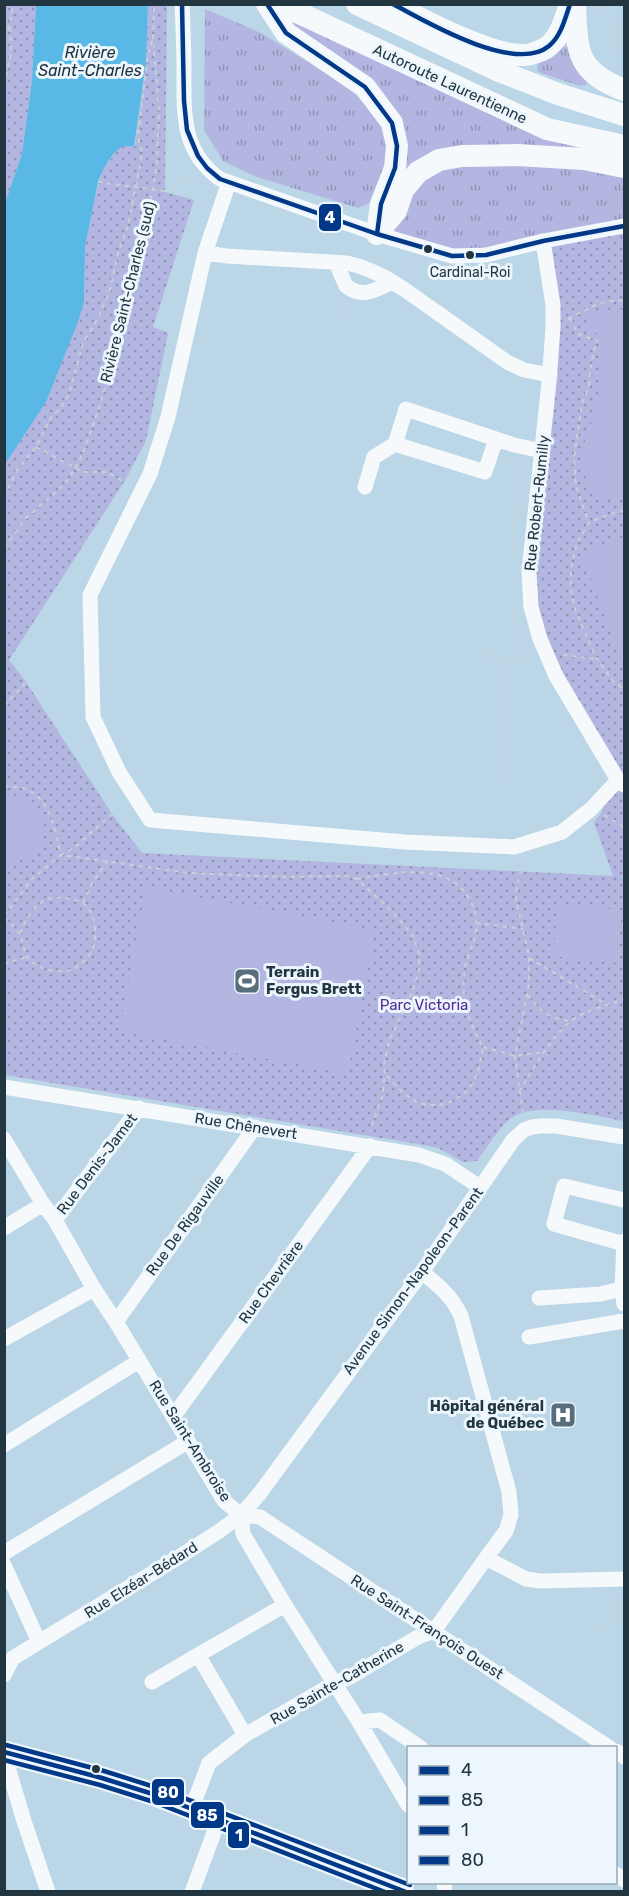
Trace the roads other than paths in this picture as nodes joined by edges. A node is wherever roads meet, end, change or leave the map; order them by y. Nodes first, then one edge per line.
1 (182, 4) edge
2 (267, 4) edge
3 (280, 4) edge
4 (357, 4) edge
5 (392, 4) edge
6 (570, 4) edge
7 (575, 4) edge
8 (624, 90) edge
9 (624, 115) edge
10 (624, 146) edge
11 (624, 167) edge
12 (229, 182) junction
13 (624, 226) edge
14 (376, 234) junction
15 (543, 241) junction
16 (205, 253) junction
17 (336, 262) junction
18 (398, 278) junction
19 (550, 375) junction
20 (496, 440) junction
21 (395, 444) junction
22 (542, 451) junction
23 (366, 487) dead end
24 (621, 782) edge
25 (4, 1087) edge
26 (140, 1108) junction
27 (255, 1127) junction
28 (624, 1137) edge
29 (4, 1139) edge
30 (369, 1141) junction
31 (480, 1187) junction
32 (624, 1200) edge
33 (43, 1204) junction
34 (55, 1221) junction
35 (4, 1228) edge
36 (624, 1243) edge
37 (422, 1272) junction
38 (94, 1289) junction
39 (624, 1294) edge
40 (539, 1298) dead end
41 (624, 1321) edge
42 (116, 1322) junction
43 (529, 1337) dead end
44 (4, 1339) edge
45 (140, 1361) junction
46 (173, 1417) junction
47 (188, 1442) junction
48 (4, 1445) edge
49 (241, 1515) junction
50 (4, 1553) edge
51 (486, 1558) junction
52 (4, 1565) edge
53 (620, 1579) edge
54 (285, 1605) junction
55 (434, 1631) junction
56 (39, 1642) junction
57 (198, 1655) junction
58 (4, 1676) edge
59 (152, 1682) dead end
60 (335, 1683) junction
61 (359, 1722) junction
62 (245, 1735) junction
63 (418, 1746) edge
64 (607, 1746) edge
65 (4, 1753) edge
66 (407, 1803) edge
67 (192, 1808) junction
68 (219, 1819) junction
69 (48, 1892) edge
70 (192, 1892) edge
71 (407, 1892) edge

1 - 12 street
2 - 14 highway
3 - 10 highway, Autoroute Laurentienne
4 - 9 highway, Autoroute Laurentienne
5 - 6 highway
7 - 8 highway
11 - 14 highway
12 - 14 street
12 - 16 street
13 - 15 street
14 - 15 street
15 - 19 street, Rue Robert-Rumilly
16 - 17 street
16 - 24 street
17 - 18 street
17 - 18 street
18 - 19 street
19 - 22 street, Rue Robert-Rumilly
20 - 21 street
20 - 21 street
20 - 22 street
21 - 23 street
22 - 24 street, Rue Robert-Rumilly
25 - 26 street, Rue Chênevert
26 - 27 street, Rue Chênevert
26 - 34 street, Rue Denis-Jamet
27 - 30 street, Rue Chênevert
27 - 42 street, Rue De Rigauville
28 - 31 street, Avenue Simon-Napoleon-Parent
29 - 33 street, Rue Saint-Ambroise
30 - 31 street, Rue Chênevert
30 - 46 street, Rue Chevrière
31 - 37 street, Avenue Simon-Napoleon-Parent
32 - 36 street
33 - 34 street, Rue Saint-Ambroise
33 - 35 street
34 - 38 street, Rue Saint-Ambroise
36 - 39 street
37 - 49 street, Avenue Simon-Napoleon-Parent
37 - 51 street
38 - 42 street, Rue Saint-Ambroise
38 - 44 street
39 - 40 street
41 - 43 street
42 - 45 street, Rue Saint-Ambroise
45 - 46 street, Rue Saint-Ambroise
45 - 48 street
46 - 47 street, Rue Saint-Ambroise
47 - 49 street, Rue Saint-Ambroise
47 - 50 street
49 - 54 street, Rue Saint-Ambroise
49 - 55 street, Rue Saint-François Ouest
49 - 56 street, Rue Elzéar-Bédard
51 - 53 street
51 - 55 street
52 - 56 street
54 - 57 street
54 - 60 street, Rue Saint-Ambroise
55 - 60 street, Rue Sainte-Catherine
55 - 64 street, Rue Saint-François Ouest
56 - 58 street, Rue Elzéar-Bédard
57 - 59 street
57 - 62 street
60 - 61 street, Rue Saint-Ambroise
60 - 62 street, Rue Sainte-Catherine
61 - 63 street
61 - 66 street, Rue Saint-Ambroise
62 - 67 street, Rue Sainte-Catherine
65 - 67 street
65 - 69 street
67 - 68 street
68 - 70 street
68 - 71 street

